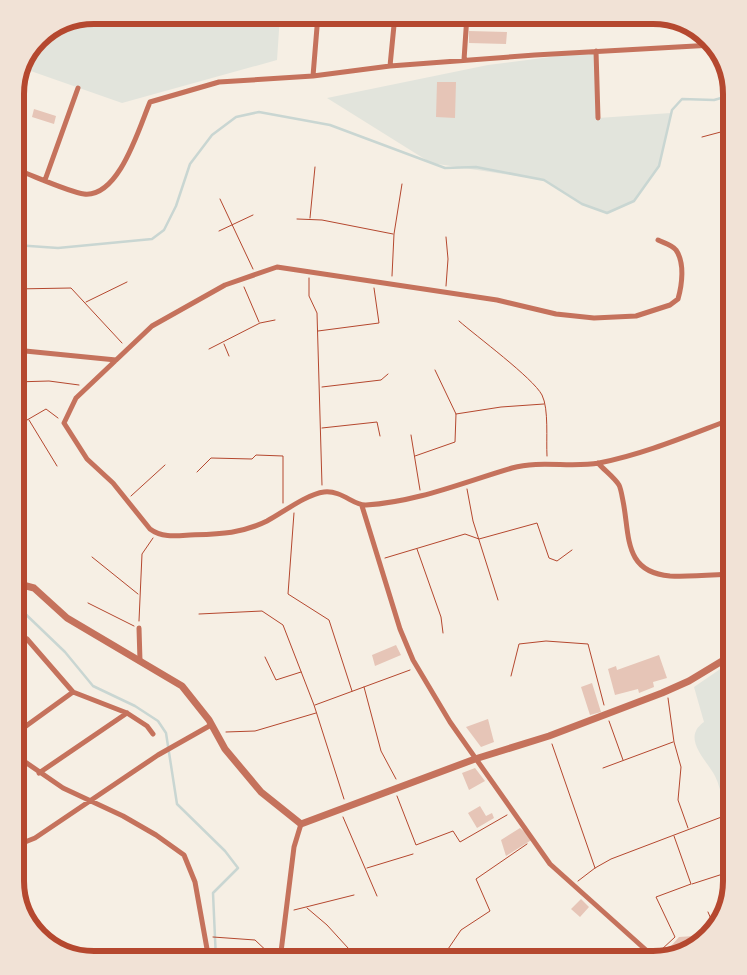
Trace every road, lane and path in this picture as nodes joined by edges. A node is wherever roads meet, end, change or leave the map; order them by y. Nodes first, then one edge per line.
1 (317, 24) edge
2 (394, 24) edge
3 (466, 24) edge
4 (703, 45) edge
5 (596, 51) junction
6 (464, 60) junction
7 (390, 66) junction
8 (313, 76) junction
9 (78, 88) dead end
10 (598, 118) dead end
11 (723, 131) edge
12 (702, 137) dead end
13 (314, 167) dead end
14 (24, 172) edge
15 (45, 180) junction
16 (402, 184) dead end
17 (220, 199) dead end
18 (253, 215) dead end
19 (297, 219) dead end
20 (310, 219) junction
21 (233, 225) junction
22 (219, 231) dead end
23 (394, 234) junction
24 (446, 237) dead end
25 (658, 240) dead end
26 (309, 273) junction
27 (255, 274) junction
28 (241, 279) junction
29 (127, 282) dead end
30 (374, 282) junction
31 (392, 285) junction
32 (24, 290) edge
33 (445, 292) junction
34 (85, 302) junction
35 (275, 320) dead end
36 (459, 321) dead end
37 (260, 323) junction
38 (318, 331) junction
39 (223, 344) junction
40 (129, 348) junction
41 (209, 349) dead end
42 (24, 351) edge
43 (229, 356) dead end
44 (116, 360) junction
45 (435, 370) dead end
46 (388, 374) dead end
47 (24, 382) edge
48 (90, 386) junction
49 (321, 387) junction
50 (544, 404) junction
51 (456, 414) junction
52 (28, 419) junction
53 (24, 421) edge
54 (723, 422) edge
55 (64, 423) junction
56 (321, 428) junction
57 (411, 435) dead end
58 (380, 436) dead end
59 (415, 456) junction
60 (598, 463) junction
61 (547, 464) junction
62 (165, 465) dead end
63 (57, 466) dead end
64 (197, 472) dead end
65 (466, 484) junction
66 (322, 492) junction
67 (421, 495) junction
68 (127, 500) junction
69 (295, 505) junction
70 (362, 506) junction
71 (282, 511) junction
72 (156, 534) junction
73 (479, 539) junction
74 (416, 548) junction
75 (572, 550) dead end
76 (92, 557) dead end
77 (379, 559) junction
78 (723, 574) edge
79 (24, 585) edge
80 (138, 594) junction
81 (498, 600) dead end
82 (88, 603) dead end
83 (199, 614) dead end
84 (139, 628) junction
85 (443, 633) dead end
86 (27, 639) dead end
87 (265, 656) dead end
88 (723, 660) edge
89 (140, 661) junction
90 (417, 667) junction
91 (302, 672) junction
92 (511, 676) dead end
93 (364, 687) junction
94 (352, 691) junction
95 (667, 691) junction
96 (73, 692) junction
97 (314, 705) junction
98 (127, 713) junction
99 (316, 713) junction
100 (606, 714) junction
101 (24, 727) edge
102 (213, 728) junction
103 (153, 734) dead end
104 (549, 736) junction
105 (674, 742) junction
106 (476, 759) junction
107 (624, 760) junction
108 (24, 761) edge
109 (603, 768) dead end
110 (39, 772) junction
111 (397, 788) junction
112 (89, 801) junction
113 (343, 808) junction
114 (512, 812) junction
115 (723, 816) edge
116 (301, 824) junction
117 (688, 829) junction
118 (674, 834) junction
119 (533, 840) junction
120 (24, 842) edge
121 (413, 854) dead end
122 (367, 868) junction
123 (595, 868) junction
124 (723, 874) edge
125 (691, 884) junction
126 (573, 885) junction
127 (354, 895) dead end
128 (377, 896) dead end
129 (307, 908) junction
130 (287, 912) junction
131 (708, 912) dead end
132 (711, 920) edge
133 (212, 937) dead end
134 (207, 951) edge
135 (268, 951) edge
136 (280, 951) edge
137 (351, 951) edge
138 (447, 951) edge
139 (647, 951) edge
140 (662, 951) edge

1 - 8 street
2 - 7 street
3 - 6 street
4 - 5 street
5 - 6 street
5 - 10 street
6 - 7 street
7 - 8 street
8 - 15 street
9 - 15 street
11 - 12 path
13 - 20 path
14 - 15 street
16 - 23 path
17 - 21 path
18 - 21 path
19 - 20 path
20 - 23 path
21 - 22 path
21 - 27 path
23 - 31 path
24 - 33 path
25 - 33 street
26 - 27 street
26 - 30 street
26 - 38 path
27 - 28 street
28 - 37 path
28 - 40 street
29 - 34 path
30 - 31 street
30 - 38 path
31 - 33 street
32 - 34 path
34 - 40 path
35 - 37 path
36 - 50 path
37 - 39 path
38 - 49 path
39 - 41 path
39 - 43 path
40 - 44 street
42 - 44 street
44 - 48 street
45 - 51 path
46 - 49 path
47 - 48 path
48 - 55 street
49 - 56 path
50 - 51 path
50 - 61 path
51 - 59 path
52 - 53 path
52 - 55 path
52 - 63 path
54 - 60 street
55 - 68 street
56 - 58 path
56 - 66 path
57 - 59 path
59 - 67 path
60 - 61 street
60 - 78 street
61 - 65 street
62 - 68 path
64 - 71 path
65 - 67 street
65 - 73 path
66 - 69 street
66 - 70 street
67 - 70 street
68 - 72 street
69 - 71 street
69 - 94 path
70 - 77 street
71 - 72 street
72 - 80 path
73 - 74 path
73 - 75 path
73 - 81 path
74 - 77 path
74 - 85 path
76 - 80 path
77 - 90 street
79 - 89 street
80 - 84 path
82 - 84 path
83 - 91 path
84 - 89 street
86 - 96 street
87 - 91 path
88 - 95 street
89 - 102 street
90 - 93 path
90 - 106 street
91 - 97 path
92 - 100 path
93 - 94 path
93 - 111 path
94 - 97 path
95 - 100 street
95 - 105 path
96 - 98 street
96 - 101 street
97 - 99 path
98 - 103 street
98 - 110 street
99 - 102 path
99 - 113 path
100 - 104 street
100 - 107 path
102 - 112 street
102 - 116 street
104 - 106 street
104 - 123 path
105 - 107 path
105 - 117 path
106 - 111 street
106 - 114 street
107 - 109 path
108 - 110 street
110 - 112 street
111 - 113 street
111 - 114 path
112 - 120 street
112 - 134 street
113 - 116 street
113 - 122 path
114 - 119 street
115 - 117 path
116 - 130 street
117 - 118 path
118 - 123 path
118 - 125 path
119 - 126 street
119 - 138 path
121 - 122 path
122 - 128 path
123 - 126 path
124 - 125 path
125 - 140 path
126 - 139 street
127 - 129 path
129 - 130 path
129 - 137 path
130 - 136 street
131 - 132 path
133 - 135 path

